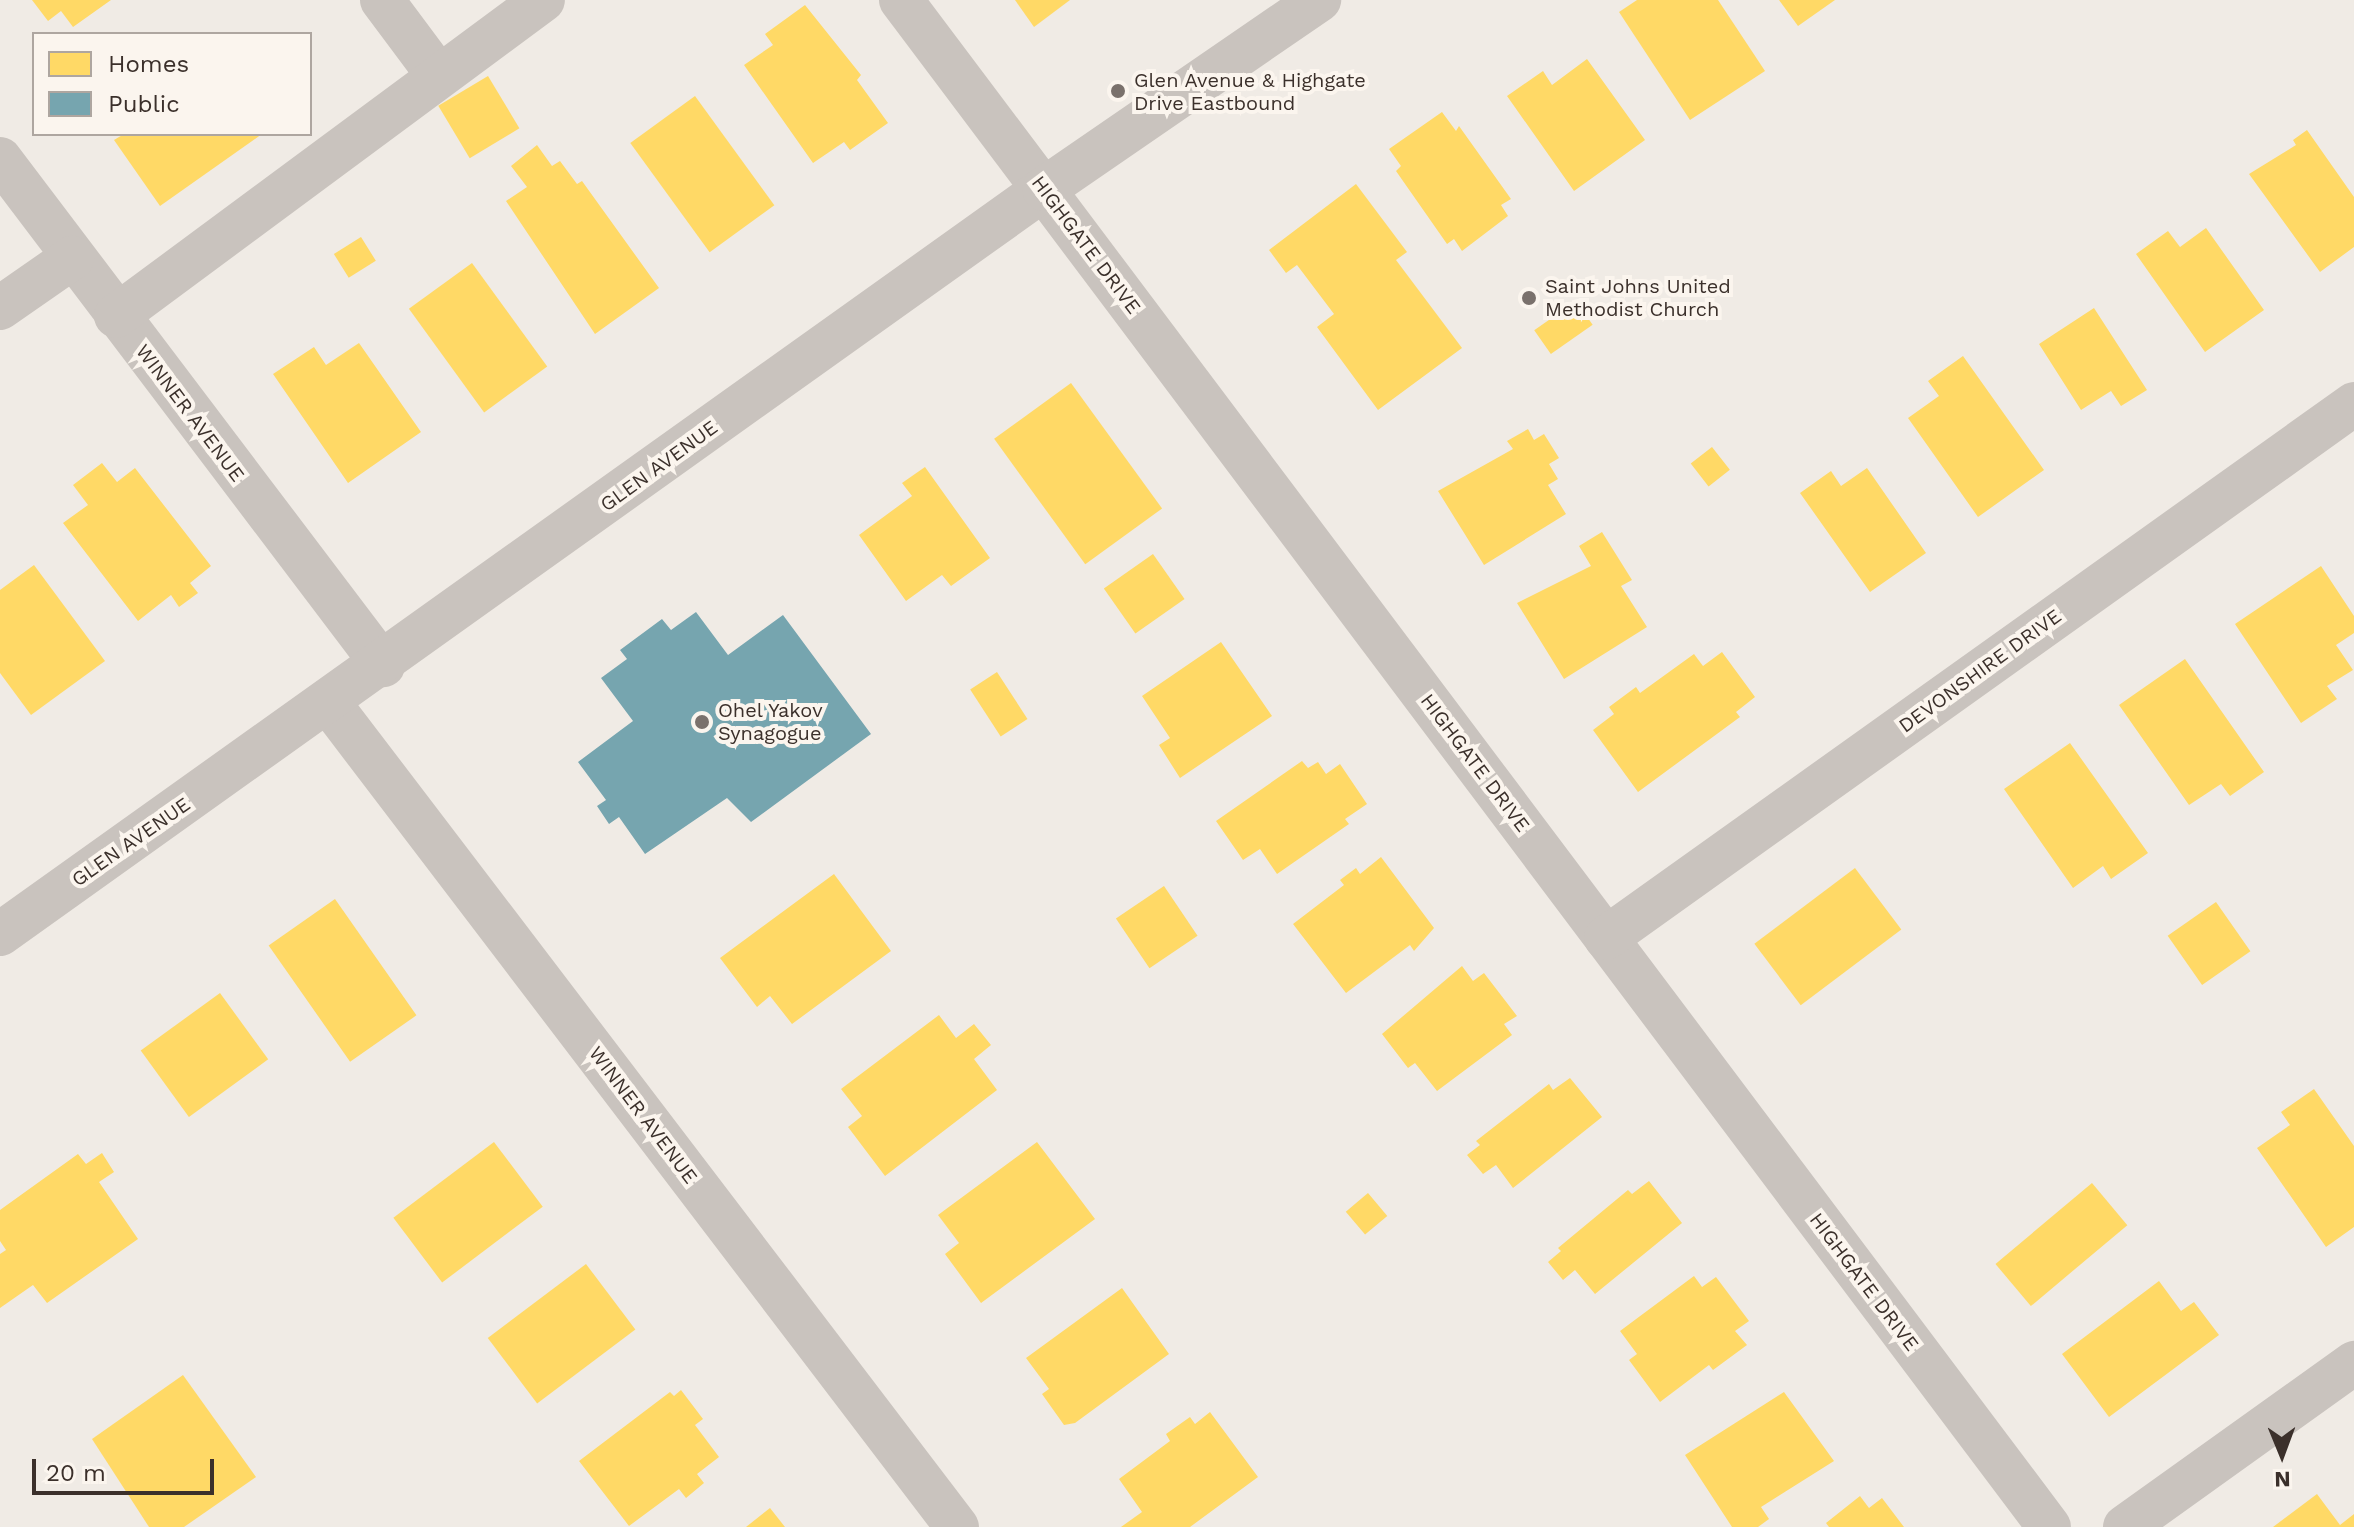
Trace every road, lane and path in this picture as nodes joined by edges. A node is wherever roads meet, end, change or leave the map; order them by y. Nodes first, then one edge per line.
1 (382, 0) edge
2 (543, 0) edge
3 (901, 0) edge
4 (1319, 0) edge
5 (438, 75) junction
6 (0, 159) edge
7 (1044, 189) junction
8 (72, 258) junction
9 (0, 308) edge
10 (116, 316) junction
11 (2354, 404) edge
12 (383, 665) junction
13 (329, 703) junction
14 (0, 934) edge
15 (1606, 938) junction
16 (2354, 1363) edge
17 (957, 1527) edge
18 (2049, 1527) edge
19 (2125, 1527) edge

1 - 5 street
2 - 5 street
3 - 7 street, HIGHGATE DRIVE
4 - 7 street, GLEN AVENUE
5 - 10 street
6 - 8 street, WINNER AVENUE
7 - 12 street, GLEN AVENUE
7 - 15 street, HIGHGATE DRIVE
8 - 9 street
8 - 10 street, WINNER AVENUE
10 - 12 street, WINNER AVENUE
11 - 15 street, DEVONSHIRE DRIVE
12 - 13 street, GLEN AVENUE
13 - 14 street, GLEN AVENUE
13 - 17 street, WINNER AVENUE
15 - 18 street, HIGHGATE DRIVE
16 - 19 street

